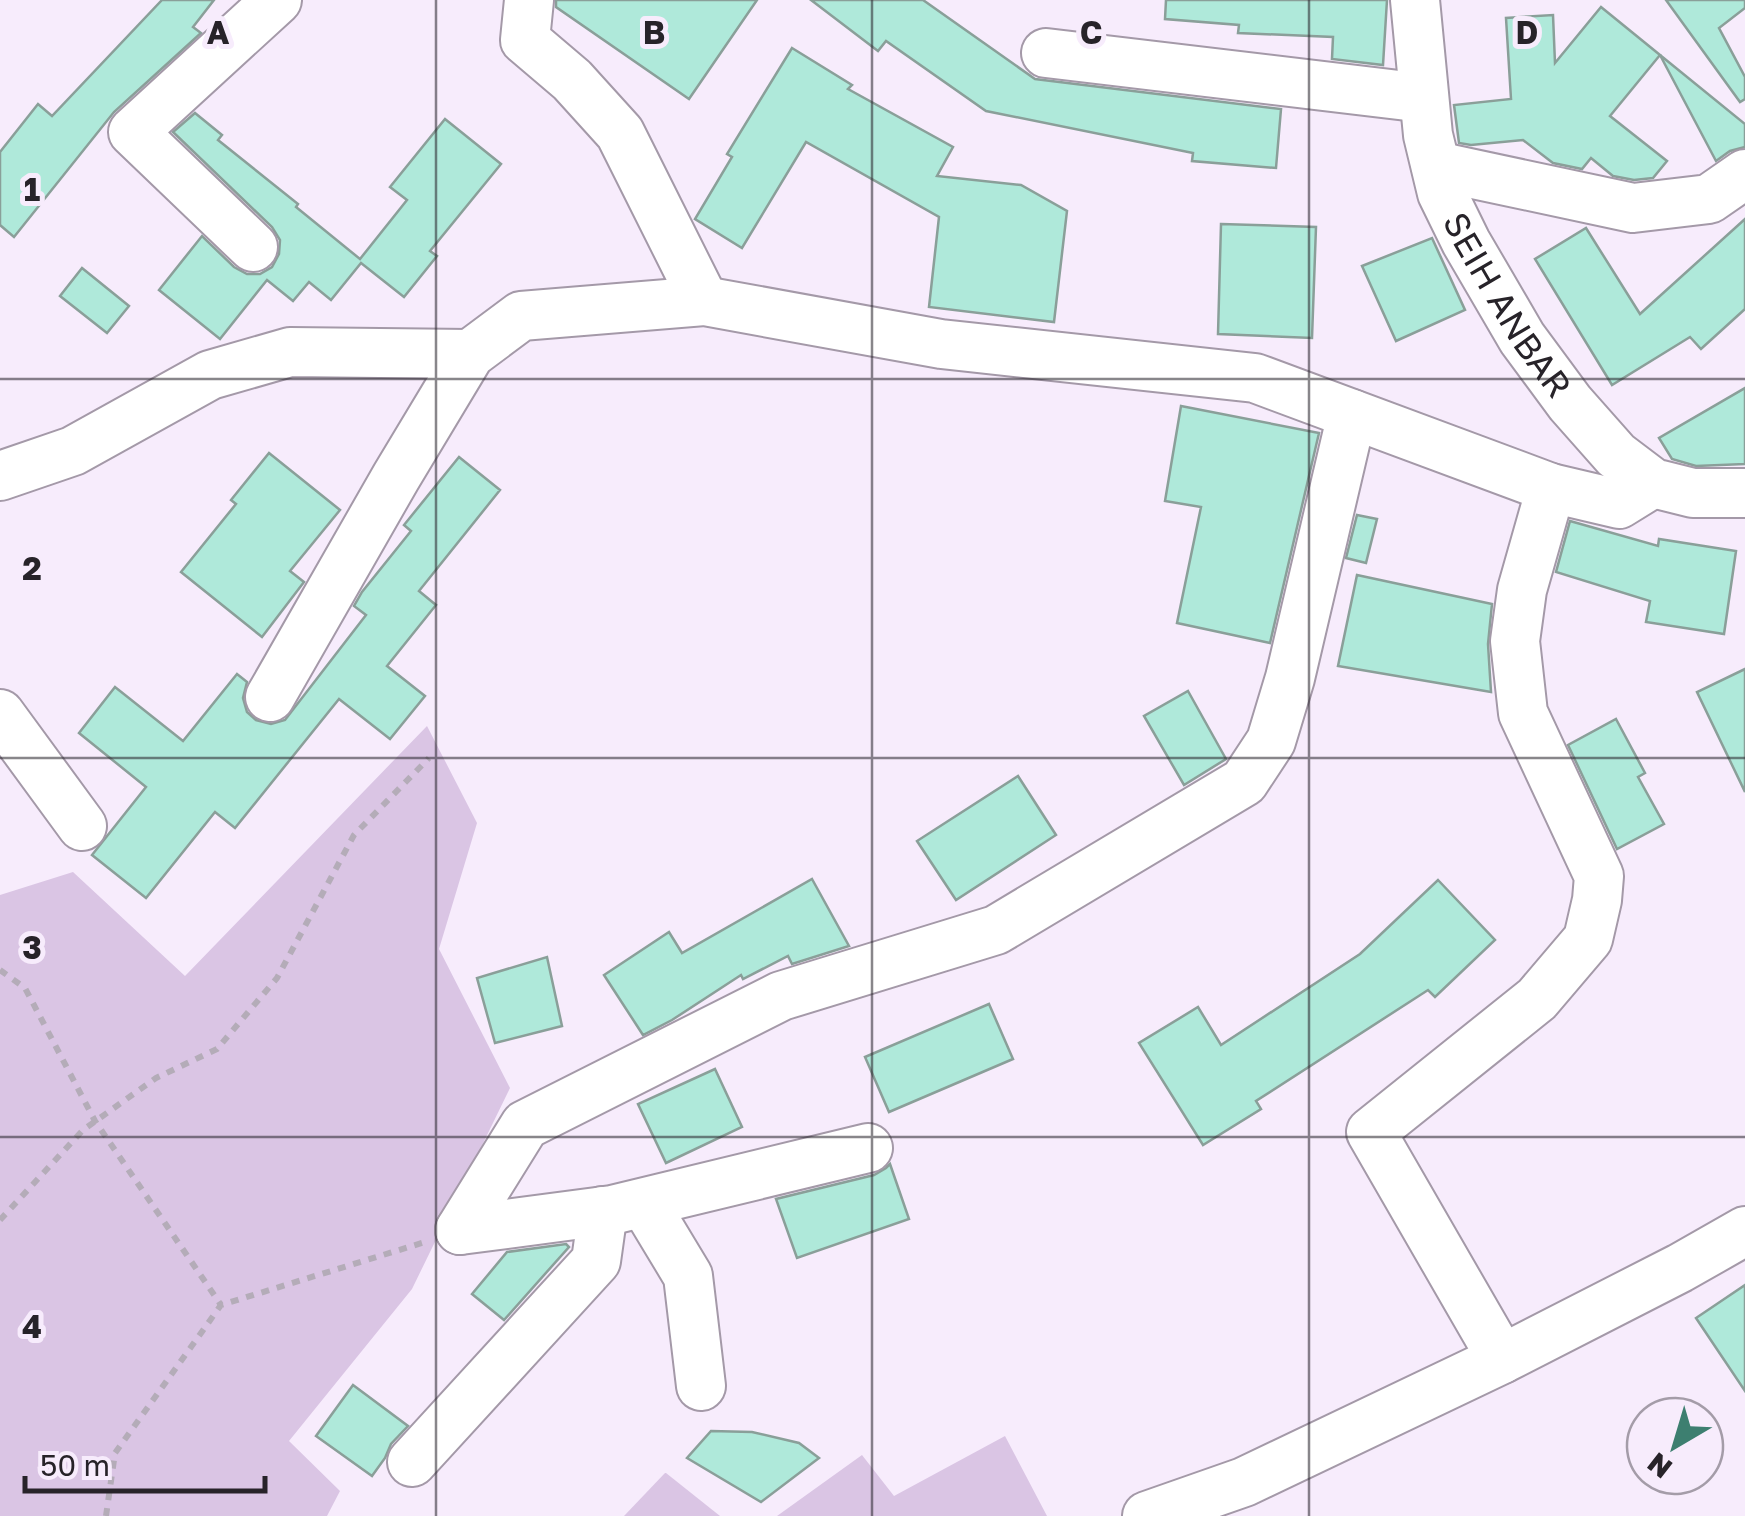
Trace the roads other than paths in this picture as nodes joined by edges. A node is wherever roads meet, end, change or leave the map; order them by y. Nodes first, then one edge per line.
1 (277, 0) edge
2 (529, 0) edge
3 (1415, 0) edge
4 (1046, 53) dead end
5 (1424, 98) junction
6 (1436, 166) junction
7 (1745, 174) edge
8 (253, 247) dead end
9 (704, 301) junction
10 (470, 354) junction
11 (1352, 414) junction
12 (0, 476) edge
13 (1652, 483) junction
14 (1551, 488) junction
15 (1745, 493) edge
16 (270, 697) dead end
17 (0, 714) edge
18 (82, 826) dead end
19 (868, 1148) dead end
20 (624, 1207) junction
21 (1745, 1230) edge
22 (1502, 1359) junction
23 (701, 1386) dead end
24 (412, 1462) dead end
25 (1147, 1516) edge

1 - 8 street
2 - 9 street
3 - 5 street, SEIH ANBAR
4 - 5 street
5 - 6 street, SEIH ANBAR
6 - 7 street
6 - 13 street, SEIH ANBAR
9 - 10 street
9 - 11 street
10 - 12 street
10 - 16 street
11 - 14 street
11 - 20 street
13 - 14 street
13 - 15 street, SEIH ANBAR
14 - 22 street
17 - 18 street
19 - 20 street
20 - 23 street
20 - 24 street
21 - 22 street
22 - 25 street

